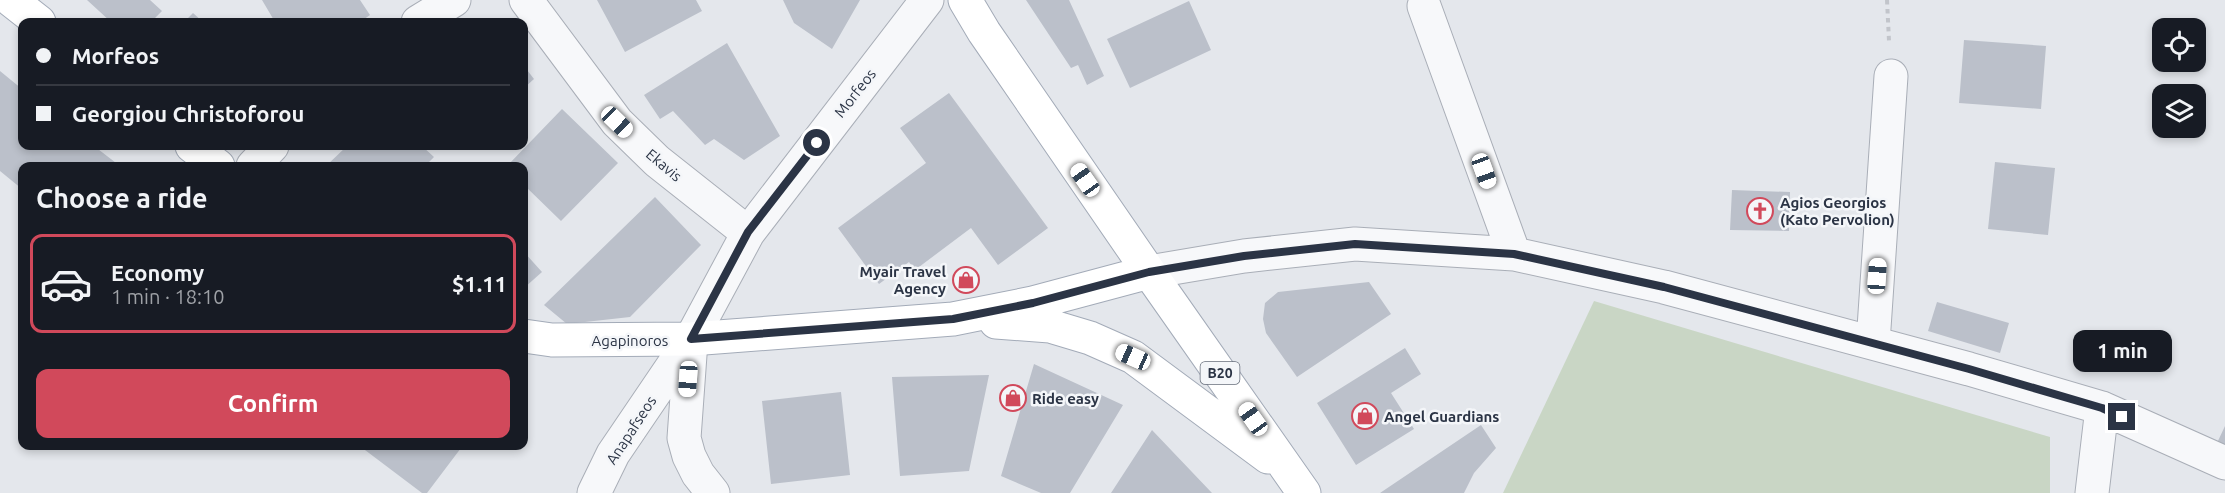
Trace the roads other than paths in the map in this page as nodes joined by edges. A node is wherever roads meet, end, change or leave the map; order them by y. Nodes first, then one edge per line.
1 (11, 0) edge
2 (454, 0) edge
3 (526, 0) edge
4 (927, 0) edge
5 (964, 0) edge
6 (1424, 6) dead end
7 (34, 18) edge
8 (425, 18) edge
9 (1891, 76) road end
10 (197, 150) edge
11 (268, 150) edge
12 (213, 162) edge
13 (257, 162) edge
14 (748, 232) junction
15 (1514, 254) junction
16 (1149, 272) junction
17 (953, 319) junction
18 (528, 337) edge
19 (691, 339) junction
20 (1873, 343) junction
21 (2102, 408) junction
22 (2225, 463) edge
23 (1298, 483) edge
24 (594, 493) edge
25 (712, 493) edge
26 (2092, 493) edge

1 - 7 main road
2 - 8 street
3 - 14 street, Ekavis
4 - 14 street, Morfeos
5 - 16 main road, B20
6 - 15 street
9 - 20 street
10 - 12 main road
11 - 13 street
14 - 19 street, Morfeos
15 - 16 street
15 - 20 street
16 - 17 main road
16 - 23 main road, B20
17 - 19 main road, Agapinoros
17 - 23 main road
18 - 19 main road, Agapinoros
19 - 24 street, Anapafseos
19 - 25 street
20 - 21 street
21 - 22 street
21 - 26 street

